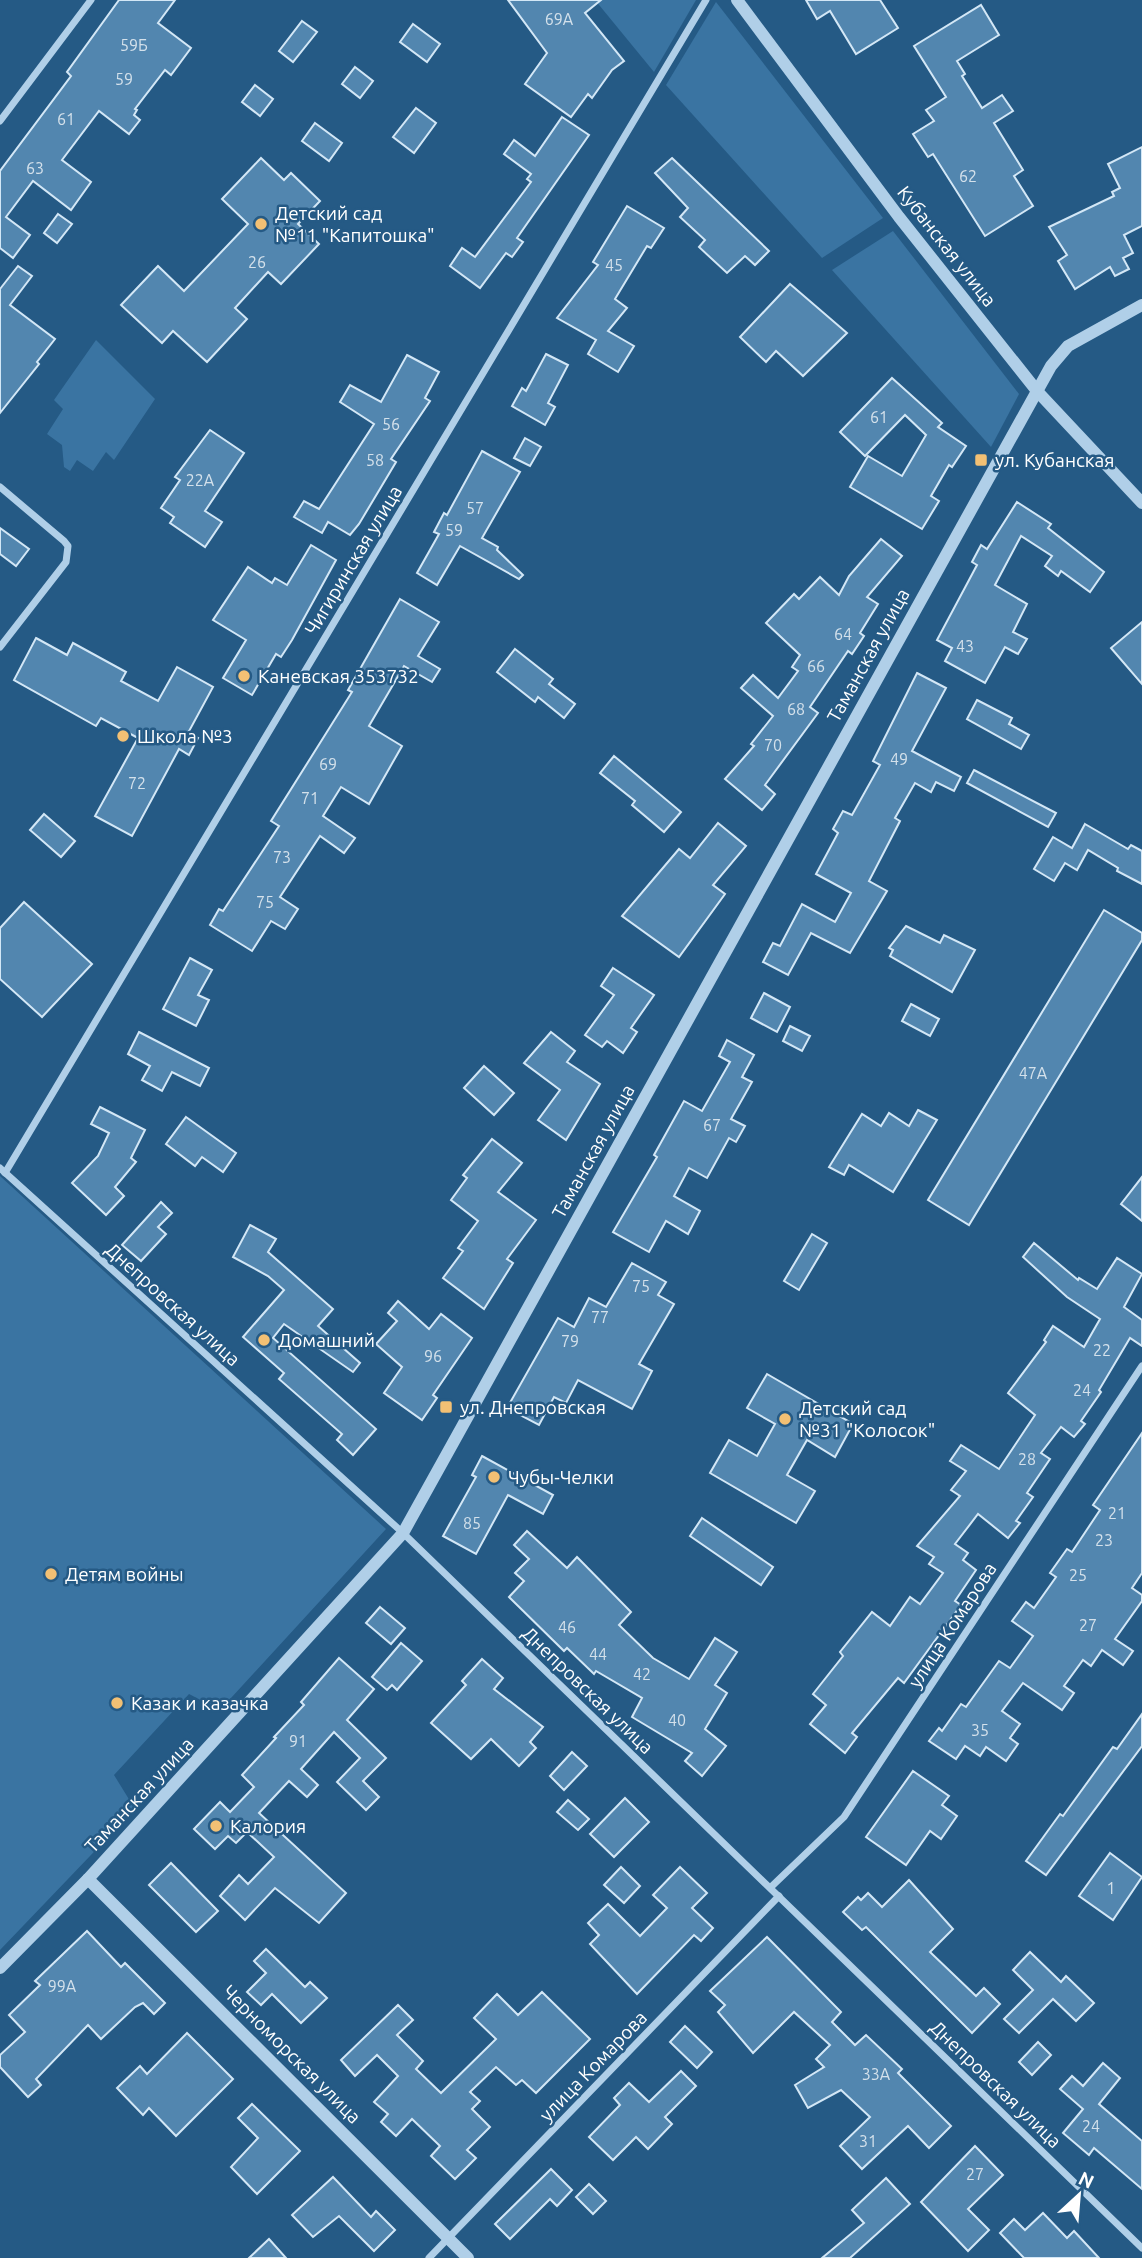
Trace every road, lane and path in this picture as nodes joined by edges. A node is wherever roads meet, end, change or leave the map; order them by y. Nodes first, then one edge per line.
1 (91, 0) edge
2 (706, 0) edge
3 (737, 0) edge
4 (0, 121) edge
5 (1142, 305) edge
6 (1037, 391) junction
7 (0, 487) edge
8 (1142, 503) edge
9 (0, 647) edge
10 (3, 1171) edge
11 (1142, 1366) edge
12 (403, 1533) junction
13 (88, 1879) junction
14 (771, 1887) junction
15 (779, 1896) junction
16 (0, 1968) edge
17 (449, 2238) junction
18 (1142, 2248) edge
19 (429, 2258) edge
20 (468, 2258) edge

1 - 4 street
2 - 10 street, Чигиринская улица
3 - 6 street, Кубанская улица
5 - 6 street, Таманская улица
6 - 8 street, Кубанская улица
6 - 12 street, Таманская улица
7 - 9 street
10 - 12 street, Днепровская улица
11 - 14 street, улица Комарова
12 - 13 street, Таманская улица
12 - 14 street, Днепровская улица
13 - 16 street, Таманская улица
13 - 17 street, Черноморская улица
14 - 15 street, Днепровская улица
15 - 17 street, улица Комарова
15 - 18 street, Днепровская улица
17 - 19 street, улица Комарова
17 - 20 street, Черноморская улица

